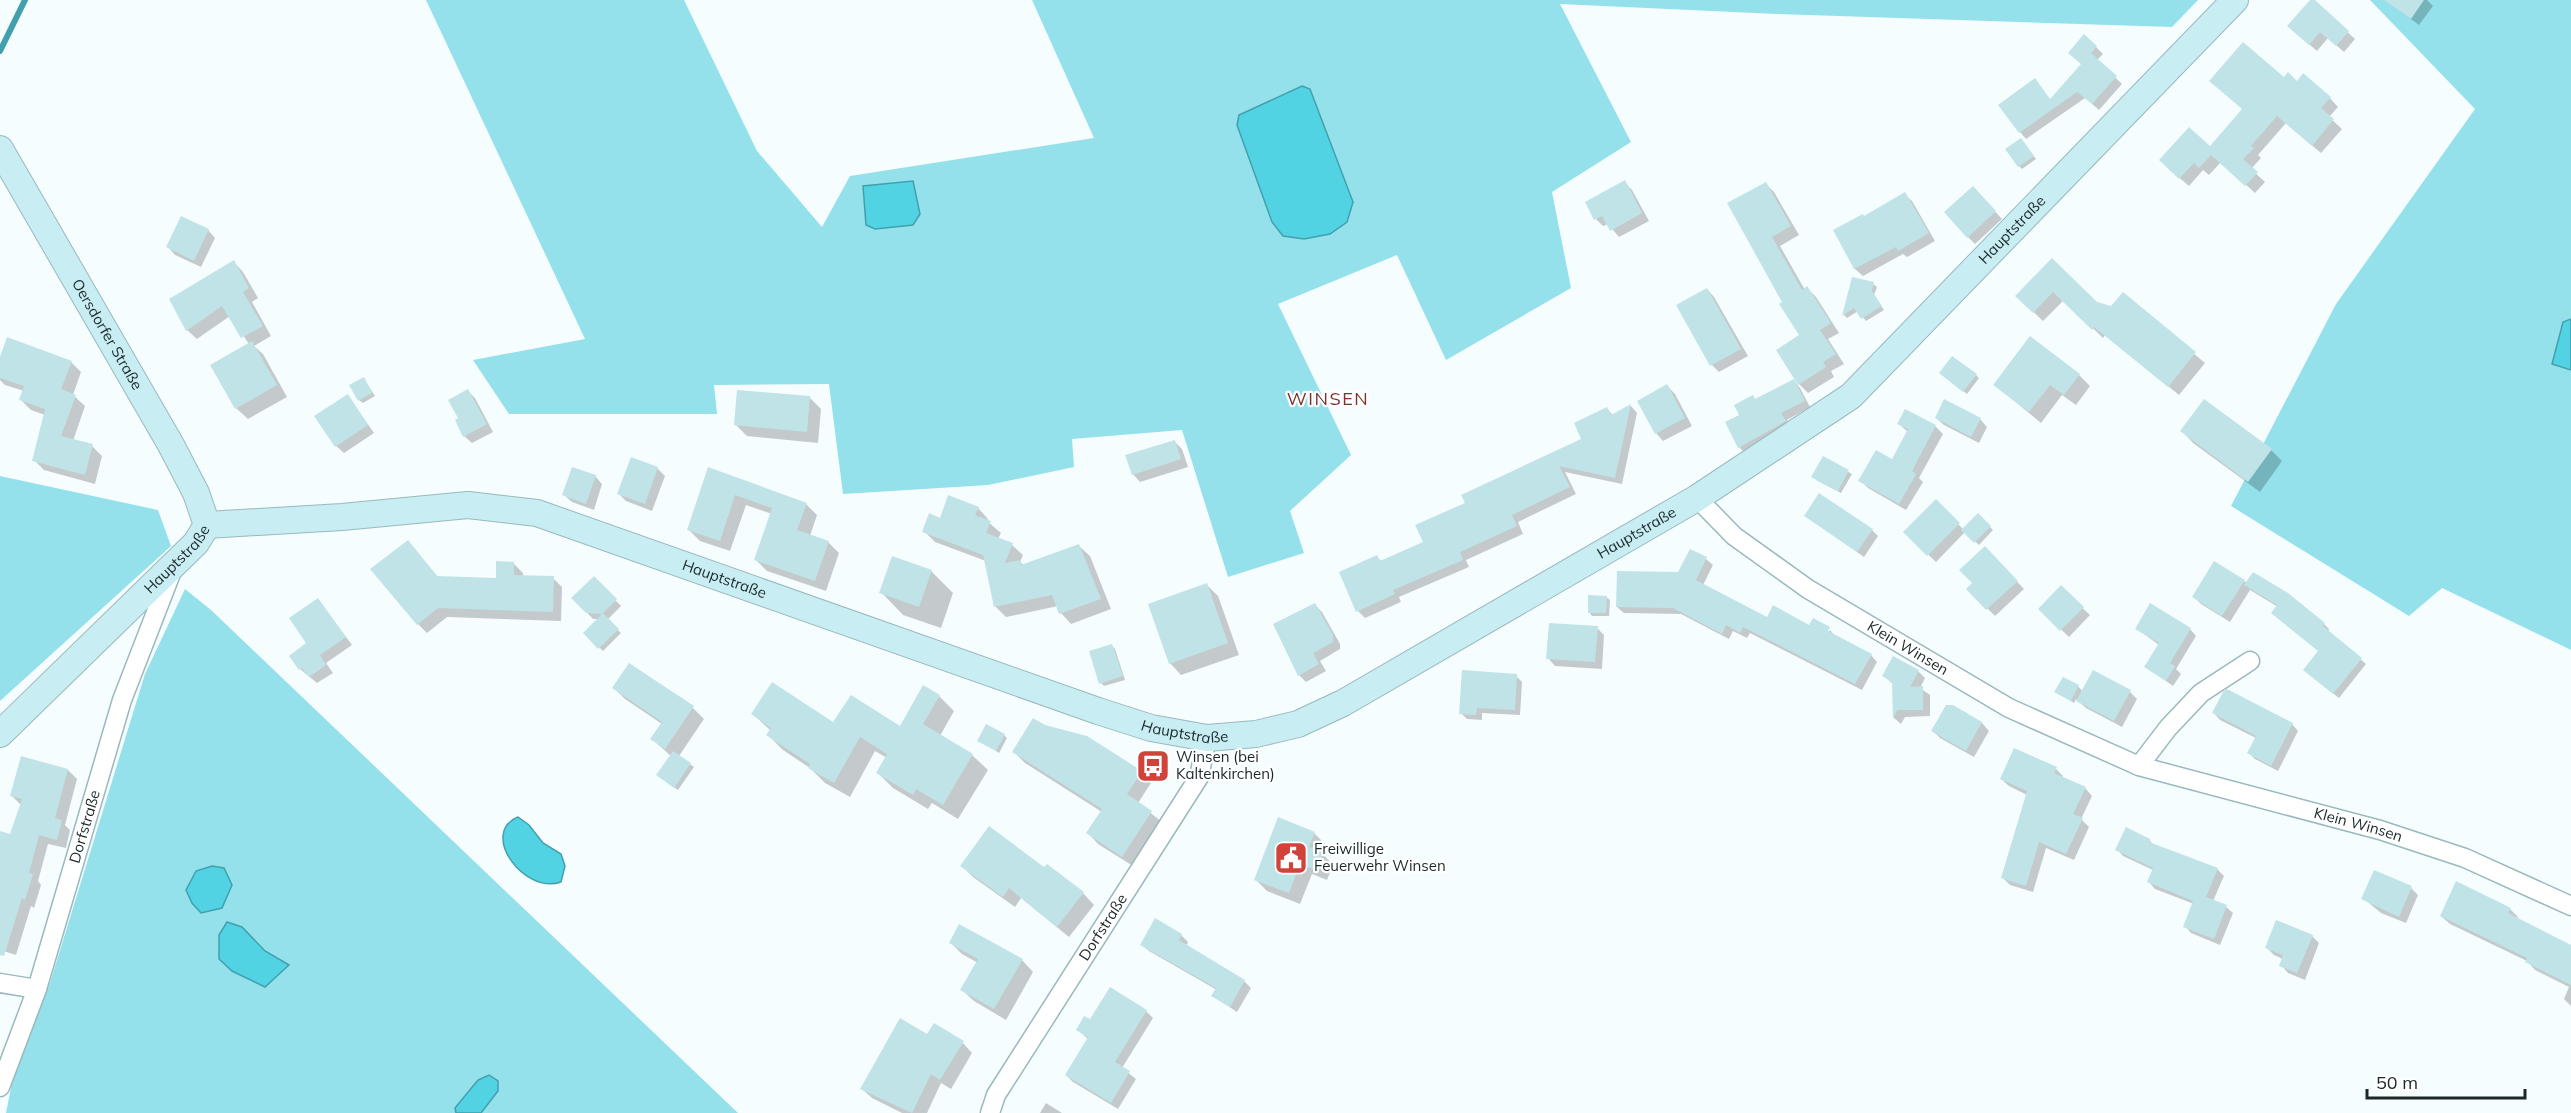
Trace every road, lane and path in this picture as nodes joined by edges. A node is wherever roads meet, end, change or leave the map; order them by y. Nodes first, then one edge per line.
1 (2235, 0) edge
2 (0, 149) edge
3 (1697, 498) junction
4 (207, 525) junction
5 (174, 566) junction
6 (2250, 661) dead end
7 (0, 734) edge
8 (1207, 738) junction
9 (2139, 766) junction
10 (2571, 906) edge
11 (0, 983) edge
12 (37, 989) junction
13 (0, 1087) edge
14 (990, 1113) edge

1 - 3 street, Hauptstraße
2 - 4 street, Oersdorfer Straße
3 - 8 street, Hauptstraße
3 - 9 street, Klein Winsen
4 - 5 street, Hauptstraße
4 - 8 street, Hauptstraße
5 - 7 street, Hauptstraße
5 - 12 street, Dorfstraße
6 - 9 street
8 - 14 street, Dorfstraße
9 - 10 street, Klein Winsen
11 - 12 street
12 - 13 street, Dorfstraße

